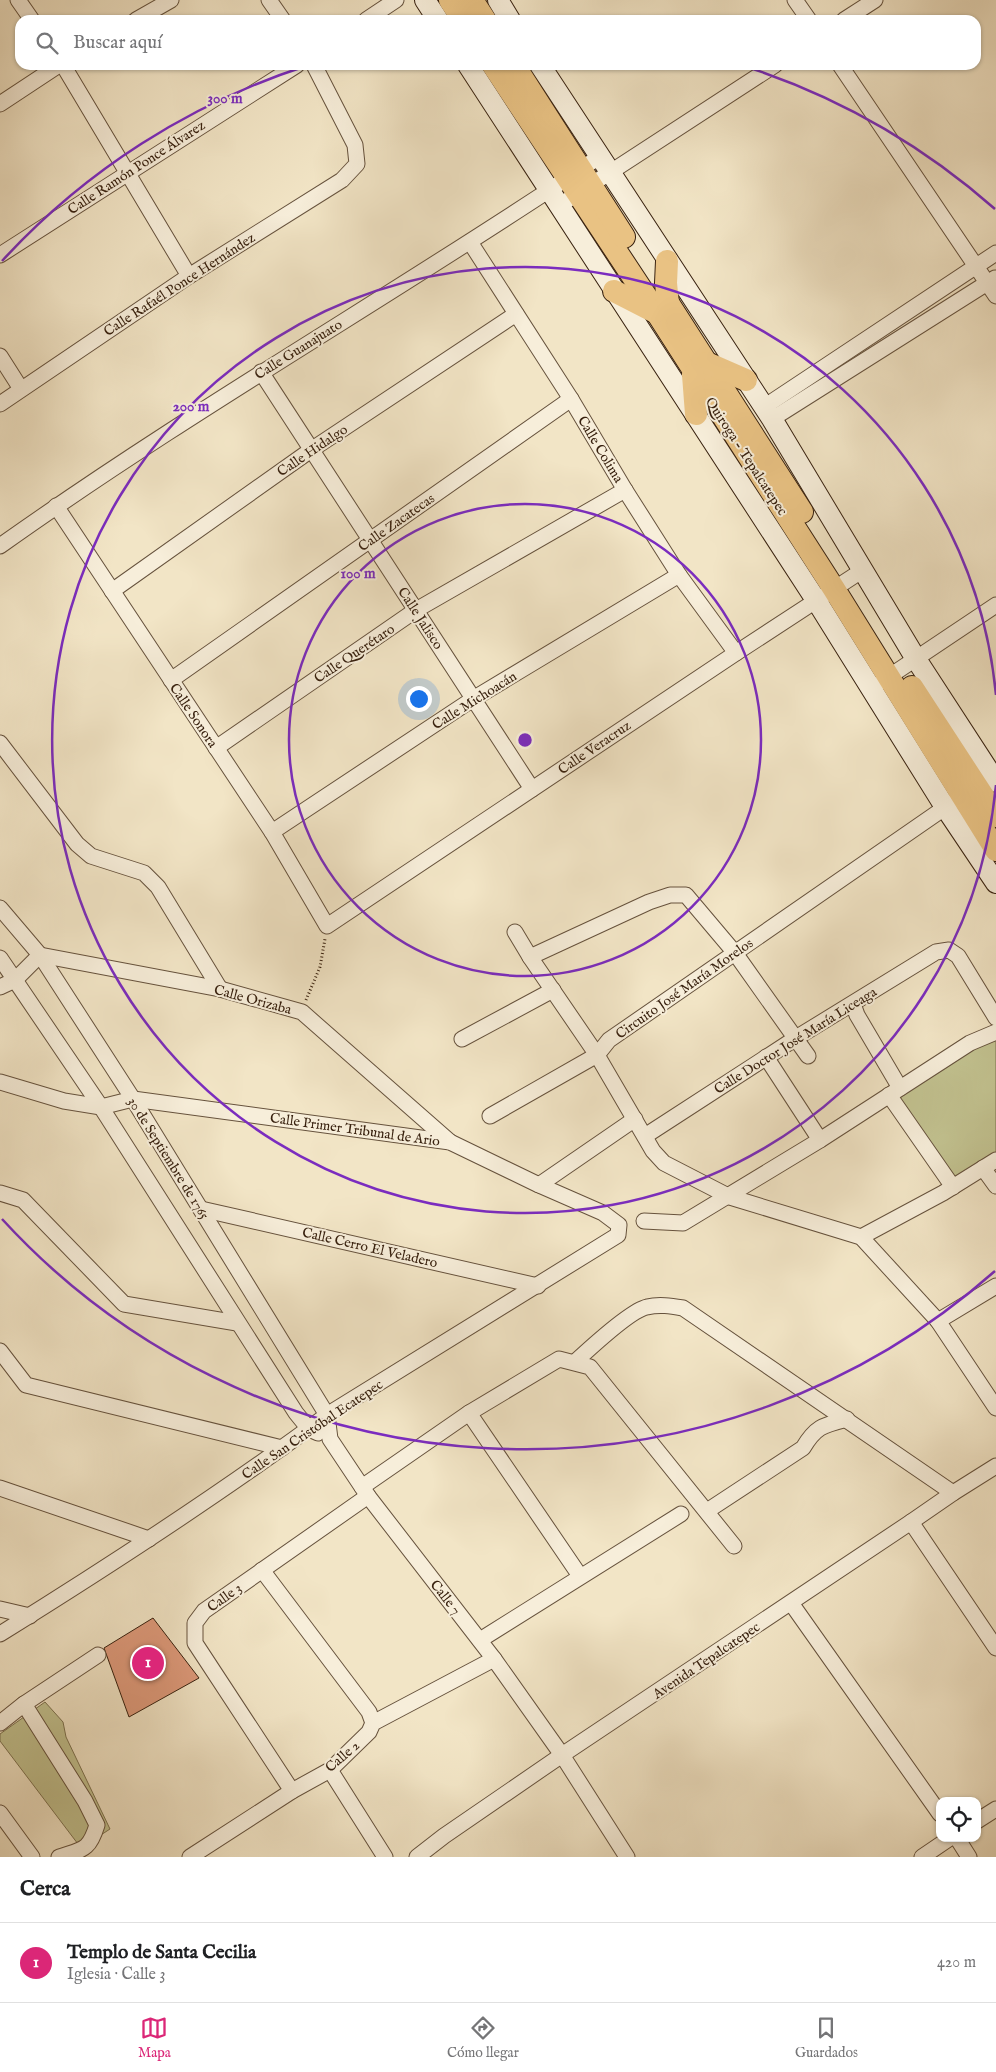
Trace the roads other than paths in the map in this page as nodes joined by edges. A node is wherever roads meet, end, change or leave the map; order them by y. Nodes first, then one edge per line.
1 (18, 0) edge
2 (171, 0) edge
3 (269, 0) edge
4 (396, 0) edge
5 (425, 0) edge
6 (450, 0) edge
7 (472, 0) edge
8 (498, 0) edge
9 (794, 0) edge
10 (875, 0) edge
11 (28, 15) edge
12 (145, 15) edge
13 (280, 15) edge
14 (374, 15) edge
15 (435, 15) edge
16 (460, 15) edge
17 (482, 15) edge
18 (507, 15) edge
19 (805, 15) edge
20 (852, 15) edge
21 (51, 70) edge
22 (66, 70) edge
23 (289, 70) edge
24 (317, 70) edge
25 (472, 70) edge
26 (496, 70) edge
27 (516, 70) edge
28 (543, 70) edge
29 (766, 70) edge
30 (843, 70) edge
31 (0, 104) edge
32 (604, 165) junction
33 (128, 172) junction
34 (571, 187) junction
35 (470, 242) junction
36 (996, 253) edge
37 (0, 254) edge
38 (667, 261) junction
39 (976, 266) junction
40 (189, 276) junction
41 (992, 280) edge
42 (614, 291) junction
43 (996, 296) edge
44 (662, 309) junction
45 (516, 314) junction
46 (0, 356) edge
47 (700, 367) junction
48 (261, 372) junction
49 (746, 380) junction
50 (21, 389) junction
51 (571, 399) junction
52 (0, 404) edge
53 (768, 413) junction
54 (696, 414) junction
55 (312, 450) junction
56 (625, 490) junction
57 (56, 506) junction
58 (370, 540) junction
59 (0, 546) edge
60 (679, 576) junction
61 (840, 585) junction
62 (112, 591) junction
63 (996, 605) edge
64 (416, 610) junction
65 (736, 653) junction
66 (894, 673) junction
67 (171, 680) junction
68 (473, 699) junction
69 (0, 743) edge
70 (216, 748) junction
71 (996, 782) edge
72 (532, 789) junction
73 (953, 802) junction
74 (996, 816) edge
75 (272, 832) junction
76 (996, 850) edge
77 (996, 883) edge
78 (0, 908) edge
79 (327, 926) joint
80 (515, 932) dead end
81 (735, 953) junction
82 (40, 956) junction
83 (530, 957) junction
84 (0, 958) edge
85 (15, 980) junction
86 (0, 987) edge
87 (220, 989) junction
88 (553, 990) junction
89 (854, 1004) junction
90 (996, 1018) edge
91 (996, 1032) edge
92 (796, 1038) junction
93 (462, 1039) dead end
94 (597, 1055) junction
95 (808, 1056) dead end
96 (766, 1058) junction
97 (0, 1082) edge
98 (895, 1091) junction
99 (133, 1098) junction
100 (101, 1107) junction
101 (490, 1116) dead end
102 (635, 1119) junction
103 (645, 1136) junction
104 (820, 1140) junction
105 (450, 1142) junction
106 (990, 1164) edge
107 (539, 1185) junction
108 (996, 1186) edge
109 (948, 1190) junction
110 (0, 1193) edge
111 (730, 1197) junction
112 (201, 1209) junction
113 (644, 1221) dead end
114 (619, 1225) joint
115 (861, 1237) junction
116 (538, 1286) junction
117 (996, 1286) edge
118 (938, 1321) junction
119 (237, 1323) junction
120 (0, 1351) edge
121 (575, 1362) junction
122 (996, 1408) edge
123 (469, 1413) junction
124 (327, 1416) junction
125 (848, 1419) junction
126 (309, 1429) junction
127 (330, 1439) junction
128 (282, 1448) junction
129 (996, 1466) edge
130 (0, 1488) edge
131 (365, 1492) junction
132 (953, 1493) junction
133 (706, 1512) junction
134 (681, 1514) dead end
135 (911, 1522) junction
136 (149, 1539) junction
137 (734, 1546) dead end
138 (262, 1570) junction
139 (580, 1576) junction
140 (791, 1603) junction
141 (0, 1609) edge
142 (30, 1616) junction
143 (0, 1634) edge
144 (480, 1640) junction
145 (996, 1648) edge
146 (98, 1655) dead end
147 (494, 1659) junction
148 (24, 1704) junction
149 (0, 1722) edge
150 (373, 1723) junction
151 (562, 1756) junction
152 (330, 1770) junction
153 (292, 1791) junction
154 (936, 1808) edge
155 (996, 1809) edge
156 (0, 1813) edge
157 (981, 1818) edge
158 (944, 1842) edge
159 (960, 1842) edge
160 (93, 1851) edge
161 (32, 1857) edge
162 (59, 1857) edge
163 (190, 1857) edge
164 (385, 1857) edge
165 (417, 1857) edge
166 (627, 1857) edge
167 (922, 1857) edge
168 (969, 1857) edge

1 - 11 street
2 - 12 street
3 - 13 street
4 - 14 street
5 - 15 street
6 - 16 main road
7 - 17 main road
8 - 18 street
9 - 19 street
10 - 20 street
21 - 31 street
22 - 33 street
23 - 33 street, Calle Ramón Ponce Álvarez
24 - 40 street, Calle Rafaél Ponce Hernández
25 - 34 street
26 - 34 main road, Quiroga - Tepalcatepec
27 - 34 main road, Quiroga - Tepalcatepec
28 - 32 street
29 - 32 street, Calle Guanajuato
30 - 39 street
32 - 34 street, Calle Guanajuato
32 - 38 street
33 - 37 street, Calle Ramón Ponce Álvarez
33 - 40 street
34 - 35 street, Calle Guanajuato
34 - 42 street
34 - 44 main road, Quiroga - Tepalcatepec
35 - 45 street, Calle Colima
35 - 48 street, Calle Guanajuato
36 - 39 street
38 - 44 main road
38 - 49 street
39 - 41 street
39 - 53 street
40 - 50 street, Calle Rafaél Ponce Hernández
41 - 43 street
41 - 53 street
42 - 44 main road
42 - 54 street
44 - 47 main road, Quiroga - Tepalcatepec
45 - 51 street, Calle Colima
45 - 55 street, Calle Hidalgo
46 - 50 street
47 - 49 main road
47 - 54 main road
47 - 61 main road, Quiroga - Tepalcatepec
48 - 55 street, Calle Jalisco
48 - 57 street, Calle Guanajuato
49 - 53 street
50 - 52 street, Calle Rafaél Ponce Hernández
51 - 56 street, Calle Colima
51 - 58 street, Calle Zacatecas
53 - 61 street
54 - 61 street
55 - 58 street, Calle Jalisco
55 - 62 street, Calle Hidalgo
56 - 60 street, Calle Colima
56 - 64 street, Calle Querétaro
57 - 59 street, Calle Guanajuato
57 - 62 street, Calle Sonora
58 - 64 street, Calle Jalisco
58 - 67 street, Calle Zacatecas
60 - 65 street, Calle Colima
60 - 68 street, Calle Michoacán
61 - 65 street, Calle Veracruz
61 - 66 main road, Quiroga - Tepalcatepec
61 - 66 street
62 - 67 street, Calle Sonora
63 - 66 street
64 - 68 street, Calle Jalisco
64 - 70 street, Calle Querétaro
65 - 72 street, Calle Veracruz
66 - 71 street
66 - 73 main road, Quiroga - Tepalcatepec
66 - 74 main road, Quiroga - Tepalcatepec
67 - 70 street, Calle Sonora
68 - 72 street, Calle Jalisco
68 - 75 street, Calle Michoacán
69 - 87 street
70 - 75 street, Calle Sonora
72 - 79 street, Calle Veracruz
73 - 76 main road, Quiroga - Tepalcatepec
73 - 77 street
73 - 81 street, Circuito José María Morelos
75 - 79 street, Calle Sonora
78 - 82 street, 30 de Septiembre de 1765
80 - 83 street
81 - 83 street
81 - 92 street
81 - 94 street, Circuito José María Morelos
82 - 85 street
82 - 87 street, Calle Orizaba
82 - 99 street, 30 de Septiembre de 1765
83 - 88 street
84 - 85 street
85 - 86 street
85 - 100 street
87 - 105 street, Calle Orizaba
88 - 93 street
88 - 94 street
89 - 90 street, Calle Doctor José María Liceaga
89 - 92 street, Calle Doctor José María Liceaga
89 - 98 street
91 - 98 street
92 - 95 street
92 - 96 street, Calle Doctor José María Liceaga
94 - 101 street, Circuito José María Morelos
94 - 102 street
96 - 103 street, Calle Doctor José María Liceaga
96 - 104 street
97 - 100 street
98 - 104 street
98 - 109 street
99 - 100 street
99 - 105 street, Calle Primer Tribunal de Ario
99 - 112 street, 30 de Septiembre de 1765
100 - 119 street
102 - 103 street
102 - 107 street
103 - 111 street
104 - 111 street
105 - 107 street, Calle Primer Tribunal de Ario
106 - 108 street
106 - 109 street
107 - 114 street, Calle Primer Tribunal de Ario
109 - 115 street
110 - 119 street
111 - 113 street
111 - 115 street
112 - 116 street, Calle Cerro El Veladero
112 - 124 street, 30 de Septiembre de 1765
114 - 116 street, Calle San Cristóbal Ecatepec
115 - 118 street
116 - 124 street, Calle San Cristóbal Ecatepec
117 - 118 street
118 - 122 street
119 - 126 street
120 - 128 street
121 - 123 street, Calle 3
121 - 125 street
121 - 133 street
123 - 131 street, Calle 3
123 - 139 street
124 - 126 street, Calle San Cristóbal Ecatepec
124 - 127 street, Calle 7
125 - 132 street
125 - 133 street
126 - 127 street
126 - 128 street, Calle San Cristóbal Ecatepec
127 - 131 street, Calle 7
128 - 136 street, Calle San Cristóbal Ecatepec
129 - 132 street, Avenida Tepalcatepec
130 - 136 street
131 - 138 street, Calle 3
131 - 144 street, Calle 7
132 - 135 street, Avenida Tepalcatepec
133 - 137 street
134 - 139 street
135 - 140 street, Avenida Tepalcatepec
135 - 145 street
136 - 142 street, Calle San Cristóbal Ecatepec
138 - 150 street
138 - 153 street, Calle 3
139 - 144 street
140 - 151 street, Avenida Tepalcatepec
140 - 154 street
141 - 142 street
142 - 143 street, Calle San Cristóbal Ecatepec
144 - 147 street, Calle 7
146 - 148 street
147 - 150 street, Calle 2
147 - 151 street, Calle 7
148 - 149 street
148 - 160 street
150 - 152 street, Calle 2
151 - 165 street, Avenida Tepalcatepec
151 - 166 street, Calle 7
152 - 153 street, Calle 2
152 - 164 street
153 - 163 street, Calle 2
155 - 157 street
156 - 161 street
158 - 167 street
159 - 168 street
160 - 162 street

